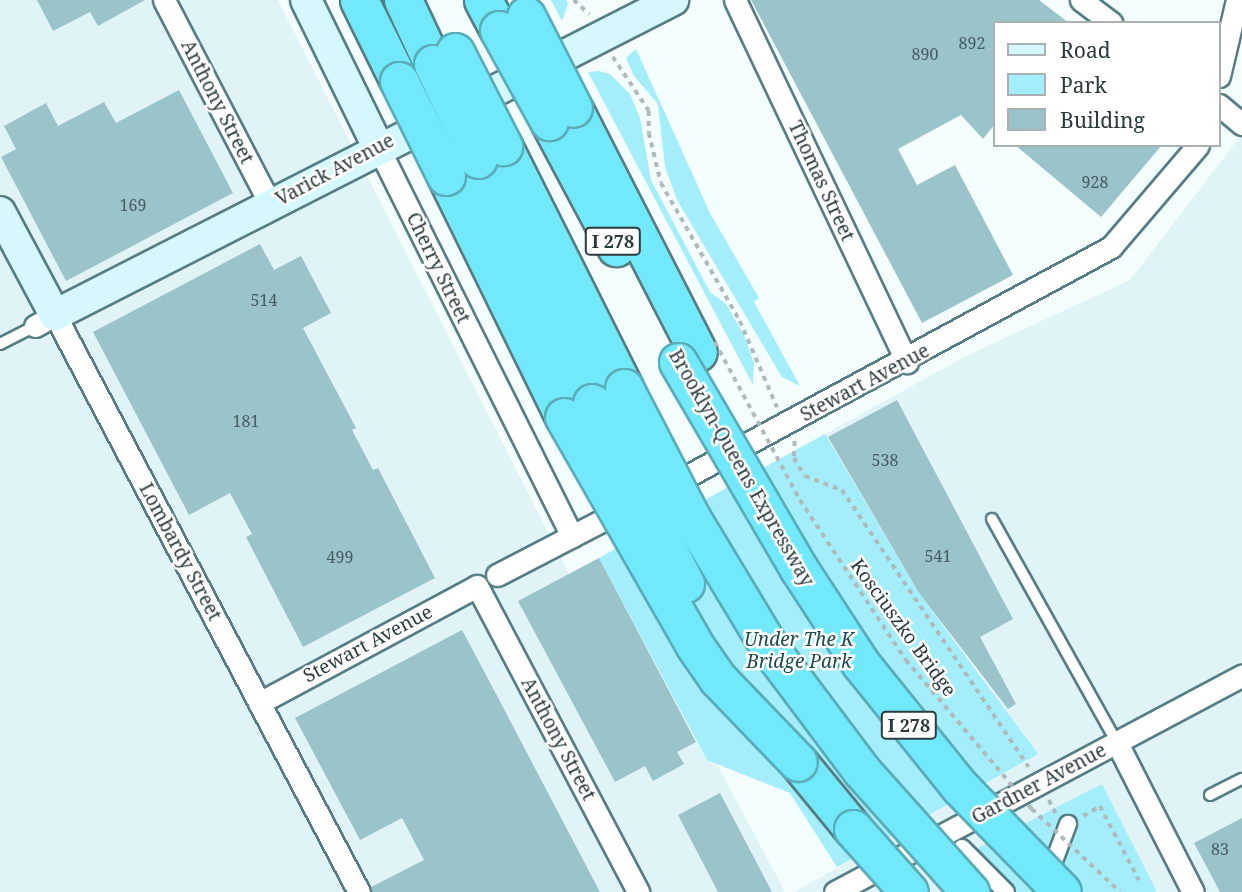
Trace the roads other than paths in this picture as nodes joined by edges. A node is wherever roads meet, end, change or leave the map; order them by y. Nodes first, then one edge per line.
1 (164, 0) edge
2 (306, 0) edge
3 (359, 0) edge
4 (402, 0) edge
5 (430, 0) edge
6 (673, 0) edge
7 (735, 0) edge
8 (1081, 0) edge
9 (1238, 4) edge
10 (507, 12) edge
11 (1108, 21) edge
12 (444, 58) junction
13 (1221, 68) edge
14 (1221, 107) edge
15 (1242, 124) edge
16 (378, 147) junction
17 (1196, 147) edge
18 (270, 204) junction
19 (0, 212) edge
20 (45, 321) junction
21 (0, 344) edge
22 (906, 362) junction
23 (593, 403) junction
24 (992, 519) dead end
25 (572, 536) junction
26 (497, 575) dead end
27 (477, 586) joint
28 (1242, 676) edge
29 (259, 703) junction
30 (1117, 744) junction
31 (1242, 779) edge
32 (1210, 795) dead end
33 (1068, 824) road end
34 (962, 848) dead end
35 (904, 875) edge
36 (359, 892) edge
37 (638, 892) edge
38 (835, 892) edge
39 (918, 892) edge
40 (970, 892) edge
41 (1006, 892) edge
42 (1042, 892) edge
43 (1062, 892) edge
44 (1193, 892) edge

1 - 18 street, Anthony Street
2 - 16 main road, Cherry Street
3 - 23 highway, bridge
4 - 12 highway
5 - 12 highway
6 - 16 main road, Varick Avenue
7 - 22 street, Thomas Street
8 - 11 street
9 - 13 street
10 - 43 highway, Brooklyn-Queens Expressway / I 278, bridge
12 - 23 highway, bridge
14 - 15 street
16 - 18 main road, Varick Avenue
16 - 25 street, Cherry Street
17 - 22 street, Stewart Avenue
18 - 20 main road, Varick Avenue
19 - 20 main road, Lombardy Street
20 - 21 lane, Varick Avenue
20 - 29 street, Lombardy Street
22 - 25 street, Stewart Avenue
23 - 35 highway, bridge
23 - 40 highway, bridge
24 - 30 lane
25 - 26 street, Stewart Avenue
27 - 29 street, Stewart Avenue
27 - 37 street, Anthony Street
28 - 30 street, Gardner Avenue
29 - 36 street, Lombardy Street
30 - 35 street, Gardner Avenue
30 - 44 street
31 - 32 lane
33 - 42 street
34 - 41 street
35 - 38 street, Gardner Avenue
35 - 39 street

